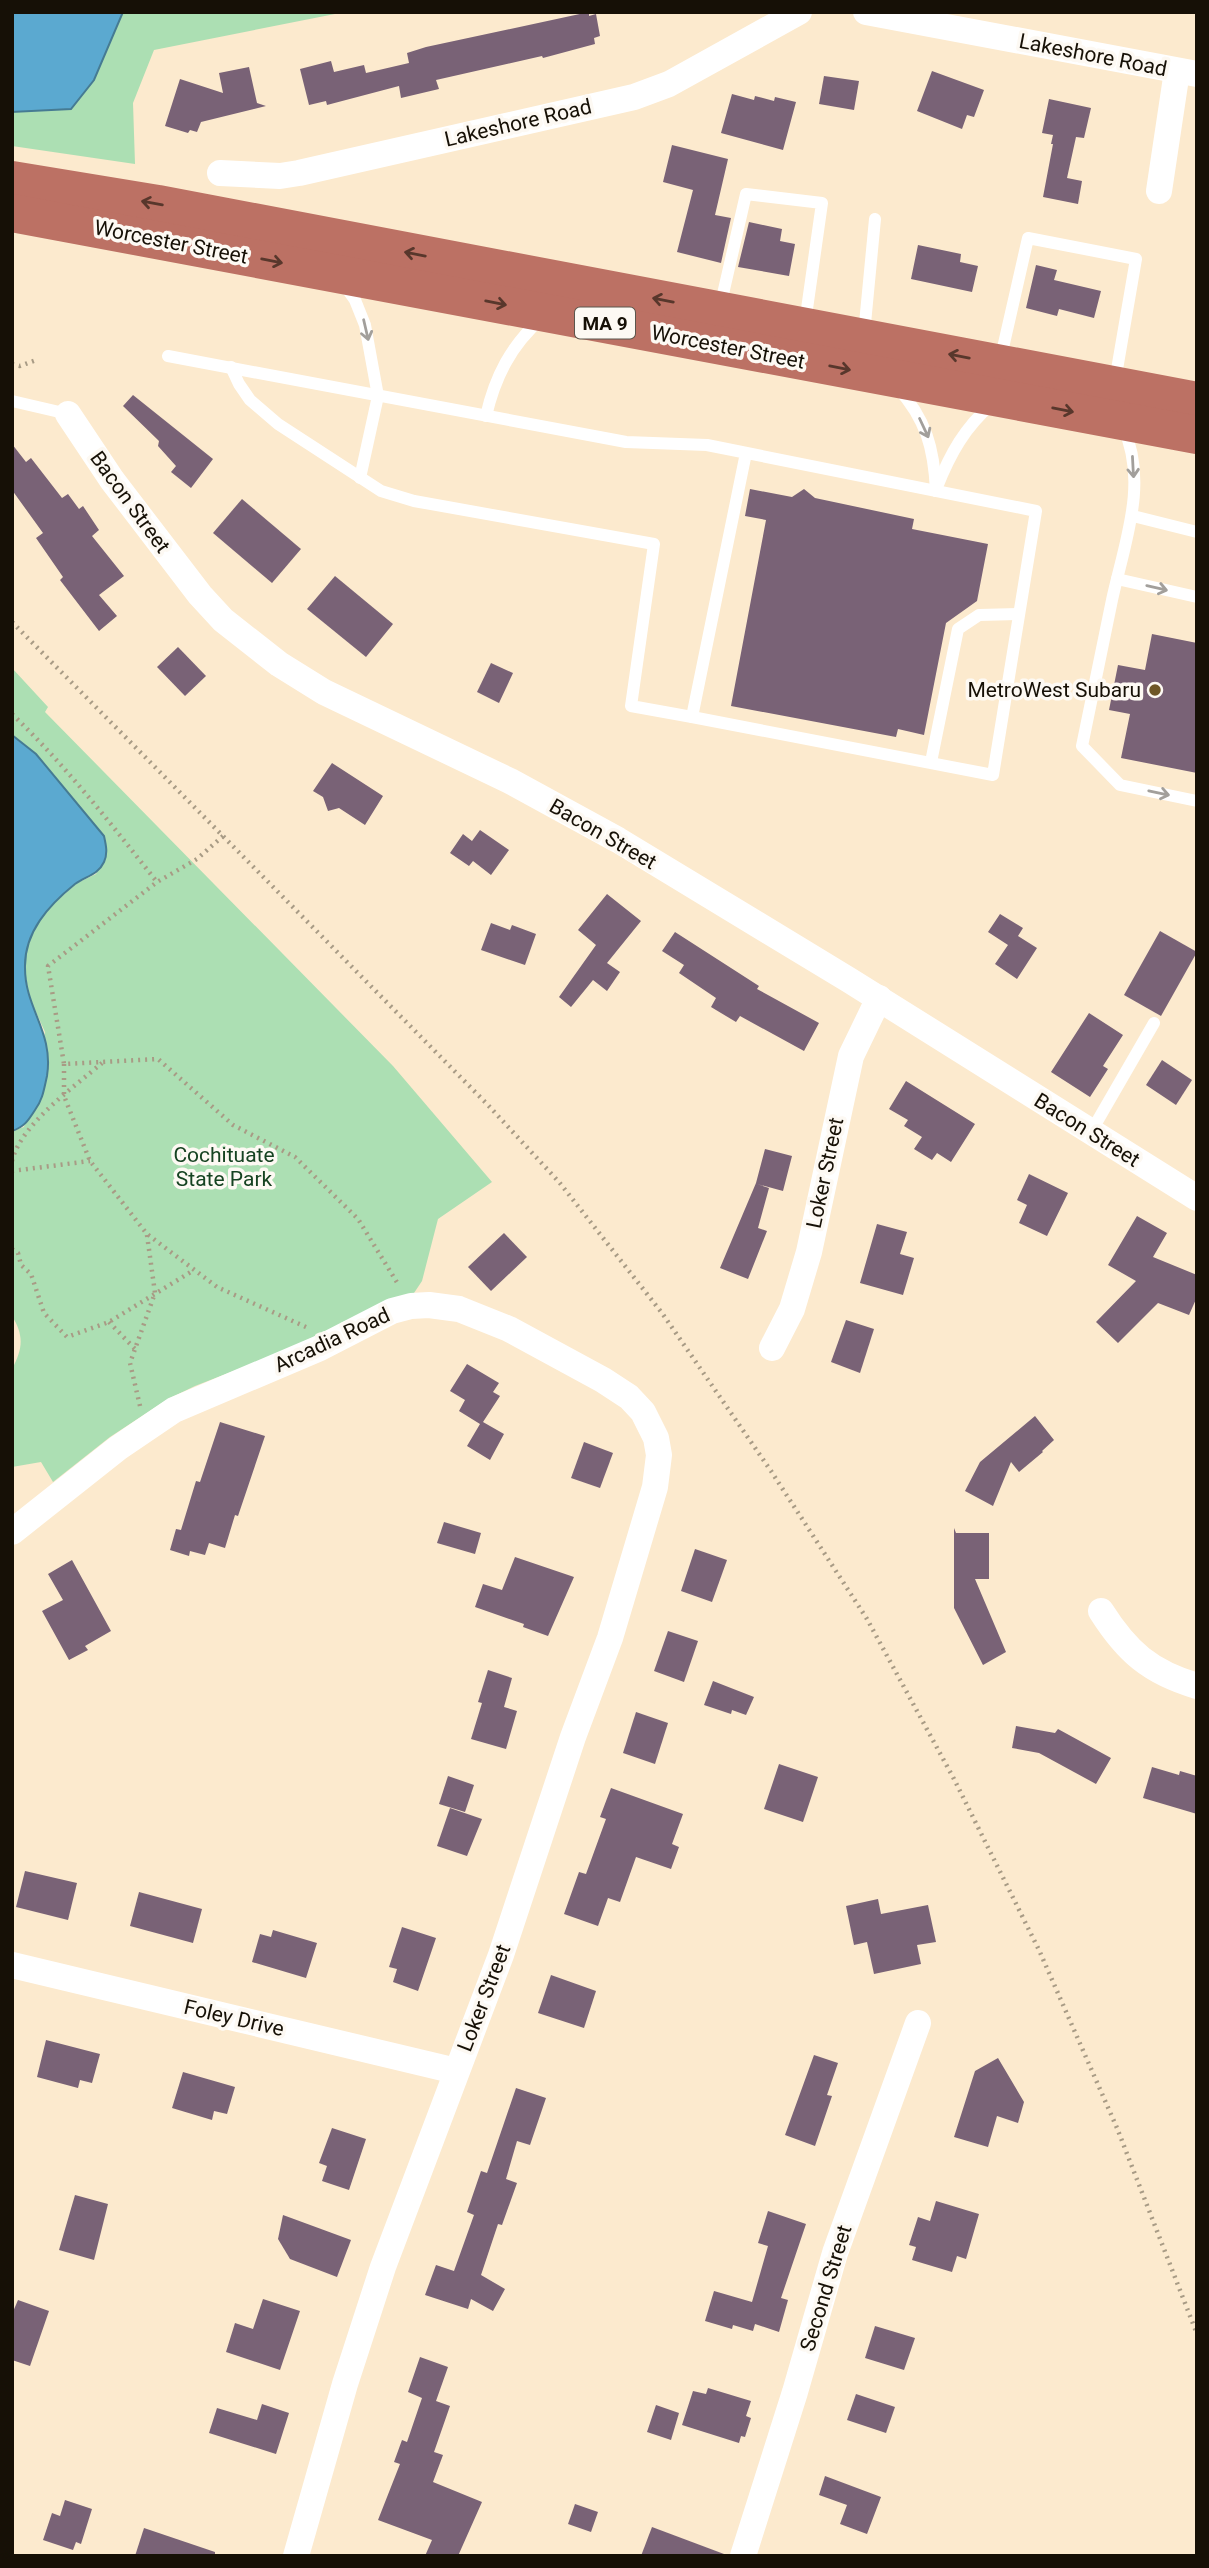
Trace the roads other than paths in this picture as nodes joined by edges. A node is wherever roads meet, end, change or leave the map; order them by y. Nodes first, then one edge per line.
1 (799, 12) edge
2 (866, 12) edge
3 (1187, 72) edge
4 (220, 173) dead end
5 (12, 180) edge
6 (1159, 191) dead end
7 (12, 212) edge
8 (875, 219) dead end
9 (334, 272) junction
10 (719, 311) junction
11 (548, 313) junction
12 (805, 327) junction
13 (864, 338) junction
14 (168, 355) dead end
15 (231, 367) junction
16 (887, 376) junction
17 (999, 381) junction
18 (378, 396) junction
19 (12, 401) edge
20 (1117, 402) junction
21 (1196, 406) edge
22 (68, 414) joint
23 (486, 416) junction
24 (746, 453) junction
25 (360, 478) junction
26 (936, 491) junction
27 (1133, 516) junction
28 (1197, 532) edge
29 (1117, 579) junction
30 (1197, 597) edge
31 (1018, 614) junction
32 (692, 717) junction
33 (931, 762) junction
34 (1197, 801) edge
35 (879, 998) junction
36 (1154, 1023) dead end
37 (1091, 1132) junction
38 (1197, 1198) edge
39 (772, 1348) dead end
40 (656, 1438) joint
41 (12, 1532) edge
42 (1101, 1611) dead end
43 (1197, 1686) edge
44 (12, 1965) edge
45 (918, 2023) dead end
46 (456, 2071) junction
47 (296, 2556) edge
48 (743, 2556) edge

1 - 4 street, Lakeshore Road
2 - 3 street, Lakeshore Road
3 - 6 street
10 -> 5 highway, Worcester Street / MA 9
7 -> 9 highway, Worcester Street / MA 9
8 - 13 lane
9 -> 11 highway, Worcester Street / MA 9
9 -> 18 lane
10 - 12 highway, Worcester Street / MA 9
10 - 12 lane
11 -> 16 highway, Worcester Street / MA 9
11 - 23 lane
12 - 13 highway, Worcester Street / MA 9
17 -> 13 highway, Worcester Street / MA 9
14 - 15 lane
15 - 18 lane
15 - 25 lane
16 - 17 highway, Worcester Street / MA 9
16 -> 26 lane
17 - 20 highway, Worcester Street / MA 9
17 - 20 lane
17 - 26 lane
18 - 23 lane
18 - 25 lane
19 - 22 lane
20 - 21 highway, Worcester Street / MA 9
20 -> 27 lane
22 - 35 street, Bacon Street
23 - 24 lane
24 - 26 lane
24 - 32 lane
25 - 32 lane
26 - 31 lane
27 - 28 lane
27 - 29 lane
29 -> 30 lane
29 -> 34 lane
31 - 33 lane
31 - 33 lane
32 - 33 lane
35 - 37 street, Bacon Street
35 - 39 street, Loker Street
36 - 37 lane
37 - 38 street, Bacon Street
40 - 41 street, Arcadia Road
40 - 46 street, Loker Street
42 - 43 street
44 - 46 street, Foley Drive
45 - 48 street, Second Street
46 - 47 street, Loker Street

